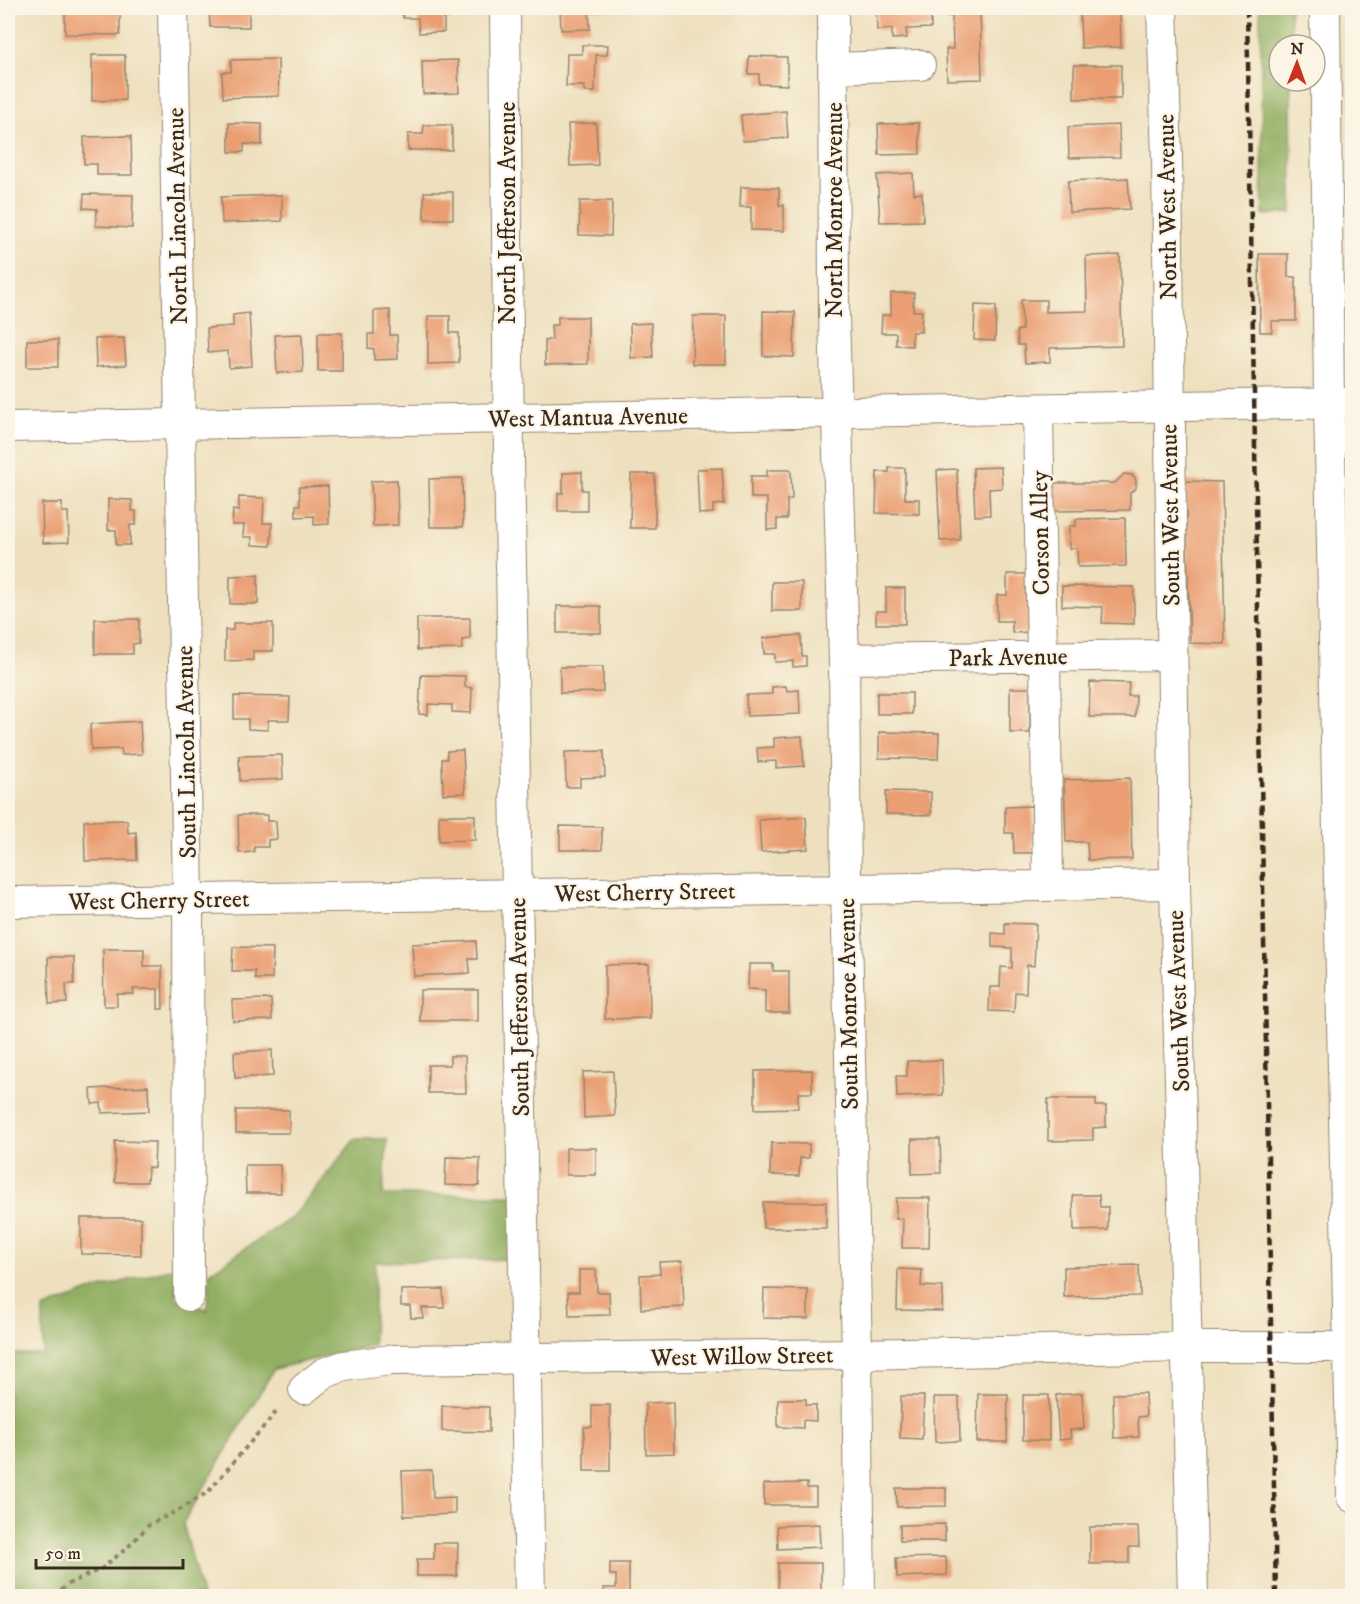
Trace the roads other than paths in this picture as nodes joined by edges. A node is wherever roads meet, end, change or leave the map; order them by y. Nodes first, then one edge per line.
1 (173, 8) edge
2 (505, 8) edge
3 (833, 8) edge
4 (1162, 8) edge
5 (1325, 8) edge
6 (920, 65) dead end
7 (834, 68) junction
8 (1341, 403) edge
9 (1168, 406) junction
10 (1038, 409) junction
11 (837, 412) junction
12 (508, 418) junction
13 (181, 424) junction
14 (8, 427) edge
15 (1172, 655) junction
16 (1043, 657) junction
17 (844, 659) junction
18 (1346, 878) edge
19 (1175, 884) junction
20 (1048, 886) junction
21 (846, 889) junction
22 (517, 894) junction
23 (188, 899) junction
24 (8, 902) edge
25 (189, 1296) dead end
26 (1187, 1347) junction
27 (1351, 1347) edge
28 (856, 1354) junction
29 (526, 1358) junction
30 (304, 1389) dead end
31 (1353, 1497) edge
32 (530, 1596) edge
33 (860, 1596) edge
34 (1194, 1596) edge

1 - 13 street, North Lincoln Avenue
2 - 12 street, North Jefferson Avenue
3 - 7 street, North Monroe Avenue
4 - 9 street, North West Avenue
5 - 8 street
6 - 7 street
7 - 11 street, North Monroe Avenue
8 - 9 street, West Mantua Avenue
8 - 18 street
9 - 10 street, West Mantua Avenue
9 - 15 street, South West Avenue
10 - 11 street, West Mantua Avenue
10 - 16 street, Corson Alley
11 - 12 street, West Mantua Avenue
11 - 17 street, South Monroe Avenue
12 - 13 street, West Mantua Avenue
12 - 22 street, South Jefferson Avenue
13 - 14 street, West Mantua Avenue
13 - 23 street, South Lincoln Avenue
15 - 16 street, Park Avenue
15 - 19 street, South West Avenue
16 - 17 street, Park Avenue
16 - 20 street, Corson Alley
17 - 21 street, South Monroe Avenue
18 - 27 street
19 - 20 street, West Cherry Street
19 - 26 street, South West Avenue
20 - 21 street, West Cherry Street
21 - 22 street, West Cherry Street
21 - 28 street, South Monroe Avenue
22 - 23 street, West Cherry Street
22 - 29 street, South Jefferson Avenue
23 - 24 street, West Cherry Street
23 - 25 street, South Lincoln Avenue
26 - 27 street, West Willow Street
26 - 28 street, West Willow Street
26 - 34 street, South West Avenue
27 - 31 street
28 - 29 street, West Willow Street
28 - 33 street, South Monroe Avenue
29 - 30 street, West Willow Street
29 - 32 street, South Jefferson Avenue

